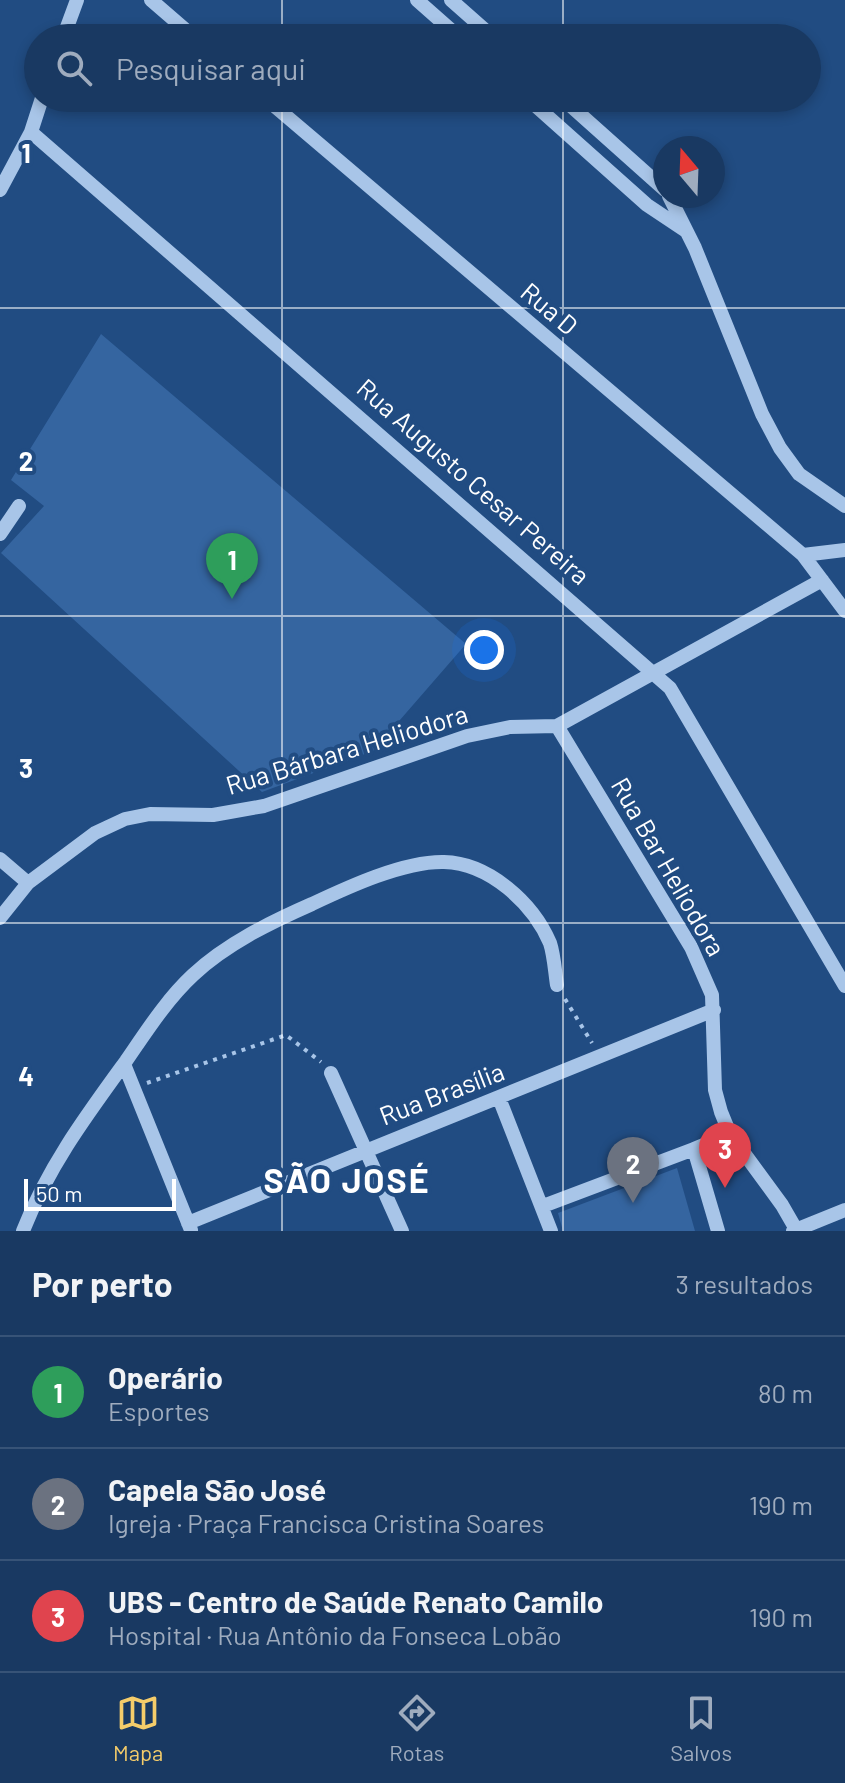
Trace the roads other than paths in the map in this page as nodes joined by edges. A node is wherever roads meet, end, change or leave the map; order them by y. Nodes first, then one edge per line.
1 (77, 0) edge
2 (151, 0) edge
3 (417, 0) edge
4 (451, 0) edge
5 (68, 24) edge
6 (179, 24) edge
7 (444, 24) edge
8 (478, 24) edge
9 (37, 112) edge
10 (281, 112) edge
11 (543, 112) edge
12 (578, 112) edge
13 (31, 132) junction
14 (600, 132) junction
15 (586, 150) junction
16 (653, 179) edge
17 (0, 190) edge
18 (675, 208) edge
19 (687, 231) junction
20 (19, 506) dead end
21 (845, 506) edge
22 (0, 534) edge
23 (845, 550) edge
24 (803, 555) junction
25 (822, 580) junction
26 (845, 611) edge
27 (652, 671) junction
28 (557, 726) junction
29 (0, 859) edge
30 (28, 883) junction
31 (0, 918) edge
32 (557, 985) road end
33 (845, 986) edge
34 (714, 1010) junction
35 (124, 1064) junction
36 (331, 1073) dead end
37 (499, 1098) junction
38 (730, 1134) junction
39 (694, 1149) junction
40 (365, 1150) junction
41 (543, 1206) junction
42 (845, 1210) edge
43 (190, 1227) edge
44 (23, 1231) edge
45 (402, 1231) edge
46 (551, 1231) edge
47 (718, 1231) edge
48 (795, 1231) edge

1 - 5 street
2 - 6 street
3 - 7 street
4 - 8 street
9 - 13 street
10 - 24 street, Rua D
11 - 15 street
12 - 14 street
13 - 17 street
13 - 27 street, Rua Augusto Cesar Pereira
14 - 15 street
14 - 16 street
15 - 19 street
18 - 19 street
19 - 21 street
20 - 22 street
23 - 24 street
24 - 25 street, Rua D
25 - 26 street, Rua D
25 - 27 street
27 - 28 street
27 - 33 street, Rua Augusto Cesar Pereira
28 - 30 street, Rua Bárbara Heliodora
28 - 34 street, Rua Bar Heliodora
29 - 30 street
30 - 31 street, Rua Bárbara Heliodora
32 - 35 street
34 - 37 street, Rua Brasília
34 - 38 street, Rua Bar Heliodora
35 - 43 street
35 - 44 street
36 - 40 street
37 - 40 street, Rua Brasília
37 - 41 street
38 - 39 street
38 - 48 street, Rua Bar Heliodora
39 - 41 street
39 - 47 street
40 - 43 street, Rua Brasília
40 - 45 street
41 - 46 street
42 - 48 street

